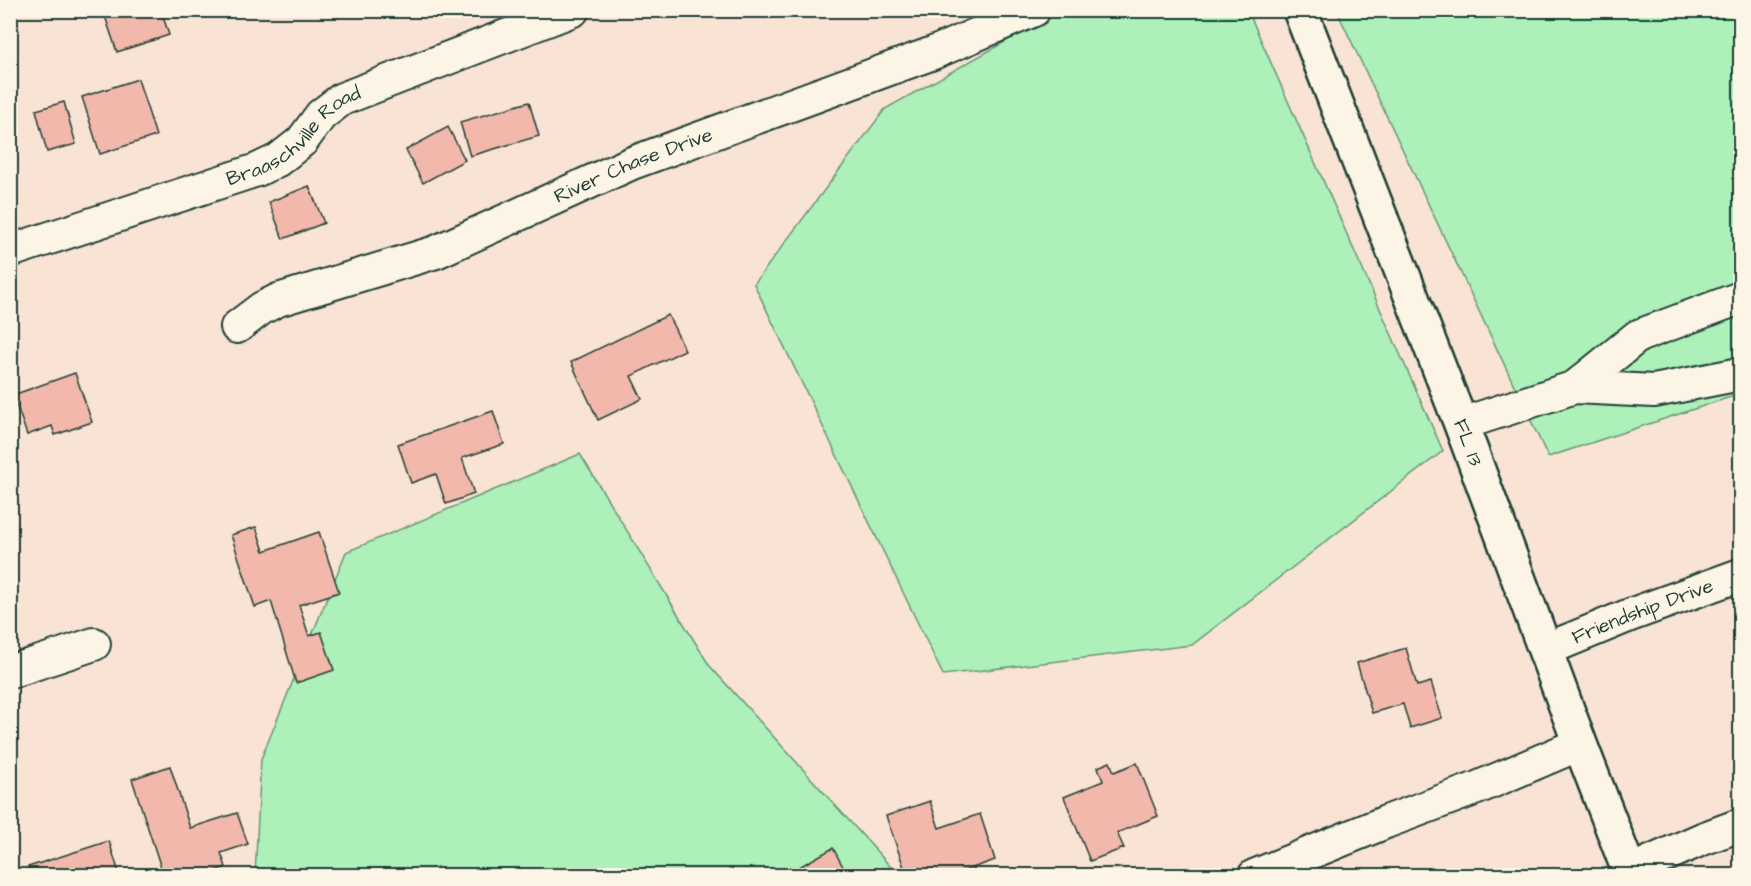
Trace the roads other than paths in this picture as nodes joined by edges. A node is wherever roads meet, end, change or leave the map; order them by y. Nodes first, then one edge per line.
1 (573, 10) edge
2 (1034, 10) edge
3 (1300, 10) edge
4 (10, 251) edge
5 (1740, 298) edge
6 (237, 327) dead end
7 (1740, 374) edge
8 (1575, 387) junction
9 (1461, 424) junction
10 (1740, 575) edge
11 (94, 644) dead end
12 (1545, 651) junction
13 (10, 672) edge
14 (1580, 744) junction
15 (1740, 825) edge
16 (1631, 873) edge
17 (1254, 876) edge

1 - 4 street, Braaschville Road
2 - 6 street, River Chase Drive
3 - 9 main road, FL 13
5 - 8 street
7 - 8 street
8 - 9 street
9 - 12 main road, FL 13
10 - 12 street, Friendship Drive
11 - 13 street
12 - 14 main road, FL 13
14 - 16 main road, FL 13
14 - 17 street
15 - 16 street

